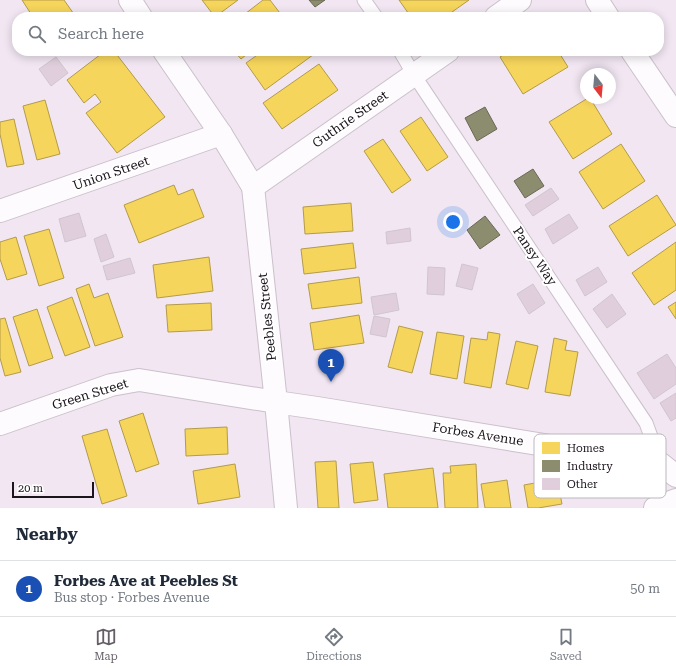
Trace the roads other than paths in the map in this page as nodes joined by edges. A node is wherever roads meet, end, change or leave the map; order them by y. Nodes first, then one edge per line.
1 (130, 0) edge
2 (364, 0) edge
3 (520, 0) edge
4 (597, 0) edge
5 (138, 12) edge
6 (372, 12) edge
7 (503, 12) edge
8 (605, 12) edge
9 (167, 56) edge
10 (403, 56) edge
11 (441, 56) edge
12 (635, 56) edge
13 (414, 75) junction
14 (676, 116) edge
15 (221, 134) junction
16 (253, 187) junction
17 (0, 211) edge
18 (276, 402) junction
19 (0, 424) edge
20 (651, 434) edge
21 (534, 446) edge
22 (676, 500) edge
23 (286, 508) edge
24 (655, 508) edge

1 - 5 street
2 - 6 lane
3 - 7 street
4 - 8 street
9 - 15 street, Peebles Street
10 - 13 lane, Pansy Way
11 - 13 street, Guthrie Street
12 - 14 street
13 - 16 street, Guthrie Street
13 - 20 lane, Pansy Way
15 - 16 street, Peebles Street
15 - 17 street, Union Street
16 - 18 street, Peebles Street
18 - 19 street, Green Street
18 - 21 street, Forbes Avenue
18 - 23 street, Peebles Street
22 - 24 street

